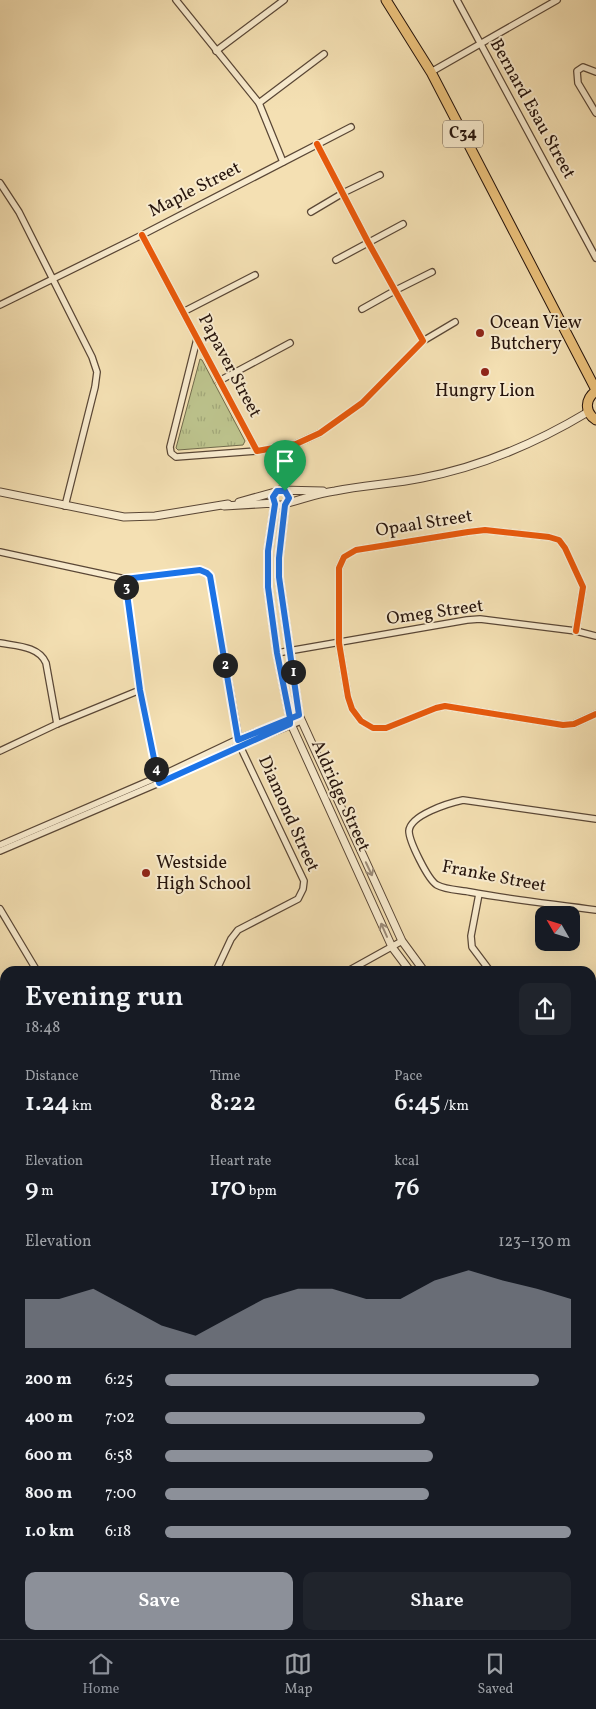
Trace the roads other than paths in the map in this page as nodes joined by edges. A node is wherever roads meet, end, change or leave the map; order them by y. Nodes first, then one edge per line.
1 (176, 0) edge
2 (284, 0) edge
3 (386, 0) edge
4 (456, 0) edge
5 (557, 0) edge
6 (481, 45) junction
7 (216, 51) junction
8 (324, 54) dead end
9 (431, 72) junction
10 (596, 72) edge
11 (259, 103) junction
12 (596, 113) edge
13 (351, 127) dead end
14 (317, 144) junction
15 (283, 162) junction
16 (380, 176) dead end
17 (0, 183) edge
18 (343, 193) junction
19 (311, 212) dead end
20 (403, 224) dead end
21 (142, 235) junction
22 (368, 242) junction
23 (596, 258) edge
24 (336, 260) dead end
25 (432, 272) dead end
26 (255, 275) dead end
27 (52, 280) junction
28 (396, 290) junction
29 (0, 305) edge
30 (362, 309) dead end
31 (183, 312) junction
32 (455, 322) dead end
33 (197, 339) junction
34 (423, 341) junction
35 (290, 343) dead end
36 (219, 381) junction
37 (596, 390) edge
38 (588, 412) junction
39 (596, 420) edge
40 (257, 451) junction
41 (285, 491) junction
42 (334, 491) junction
43 (0, 492) edge
44 (275, 492) junction
45 (275, 504) junction
46 (286, 504) junction
47 (65, 506) junction
48 (224, 506) junction
49 (0, 552) edge
50 (125, 579) junction
51 (576, 631) junction
52 (596, 636) edge
53 (0, 643) edge
54 (339, 643) junction
55 (290, 651) junction
56 (277, 653) junction
57 (140, 690) junction
58 (596, 714) edge
59 (300, 718) junction
60 (290, 721) junction
61 (57, 724) junction
62 (239, 743) junction
63 (0, 751) edge
64 (159, 780) junction
65 (596, 819) edge
66 (0, 845) edge
67 (0, 851) edge
68 (479, 894) junction
69 (0, 910) edge
70 (596, 910) edge
71 (402, 941) junction
72 (392, 947) junction
73 (34, 966) edge
74 (218, 966) edge
75 (357, 966) edge
76 (406, 966) edge
77 (420, 966) edge
78 (486, 966) edge

1 - 7 street
2 - 7 street
3 - 9 main road, C34
4 - 6 street, Bernard Esau Street
5 - 6 street
6 - 9 street
6 - 23 street, Bernard Esau Street
7 - 11 street
8 - 11 street
9 - 37 main road, C34
10 - 12 street
11 - 15 street
13 - 14 street, Maple Street
14 - 15 street, Maple Street
14 - 18 street
15 - 21 street, Maple Street
16 - 18 street
17 - 27 street
18 - 19 street
18 - 22 street
20 - 22 street
21 - 27 street, Maple Street
21 - 31 street, Papaver Street
22 - 24 street
22 - 28 street
25 - 28 street
26 - 31 street
27 - 29 street, Maple Street
27 - 47 street
28 - 30 street
28 - 34 street
31 - 33 street, Papaver Street
32 - 34 street
33 - 36 street, Papaver Street
33 - 40 street
34 - 40 street
35 - 36 street
36 - 40 street, Papaver Street
37 - 38 main road, C34
38 - 39 main road
38 - 42 street
41 - 42 street
41 - 44 street
41 - 46 street
42 - 46 street
43 - 47 street
44 - 45 street
44 - 48 street
45 - 46 street
45 - 48 street
45 - 56 street, Aldridge Street
46 - 55 street, Aldridge Street
47 - 48 street
49 - 50 street, Diamond Street
50 - 57 street
50 - 62 street, Diamond Street
51 - 52 street, Omeg Street
51 - 54 street, Omeg Street
51 - 54 street, Opaal Street
53 - 61 street
54 - 55 street, Omeg Street
54 - 58 street
55 - 56 street, Omeg Street
55 - 59 street, Aldridge Street
56 - 60 street, Aldridge Street
57 - 61 street
57 - 64 street
59 - 60 street
59 -> 71 street, Aldridge Street
60 - 62 street
72 -> 60 street, Aldridge Street
61 - 63 street
62 - 64 street
62 - 74 street, Diamond Street
64 - 66 street
64 - 67 street
65 - 68 street, Franke Street
68 - 70 street, Franke Street
68 - 78 street
69 - 73 street
71 - 72 street
71 - 77 street, Aldridge Street
72 - 75 street
72 - 76 street, Aldridge Street

